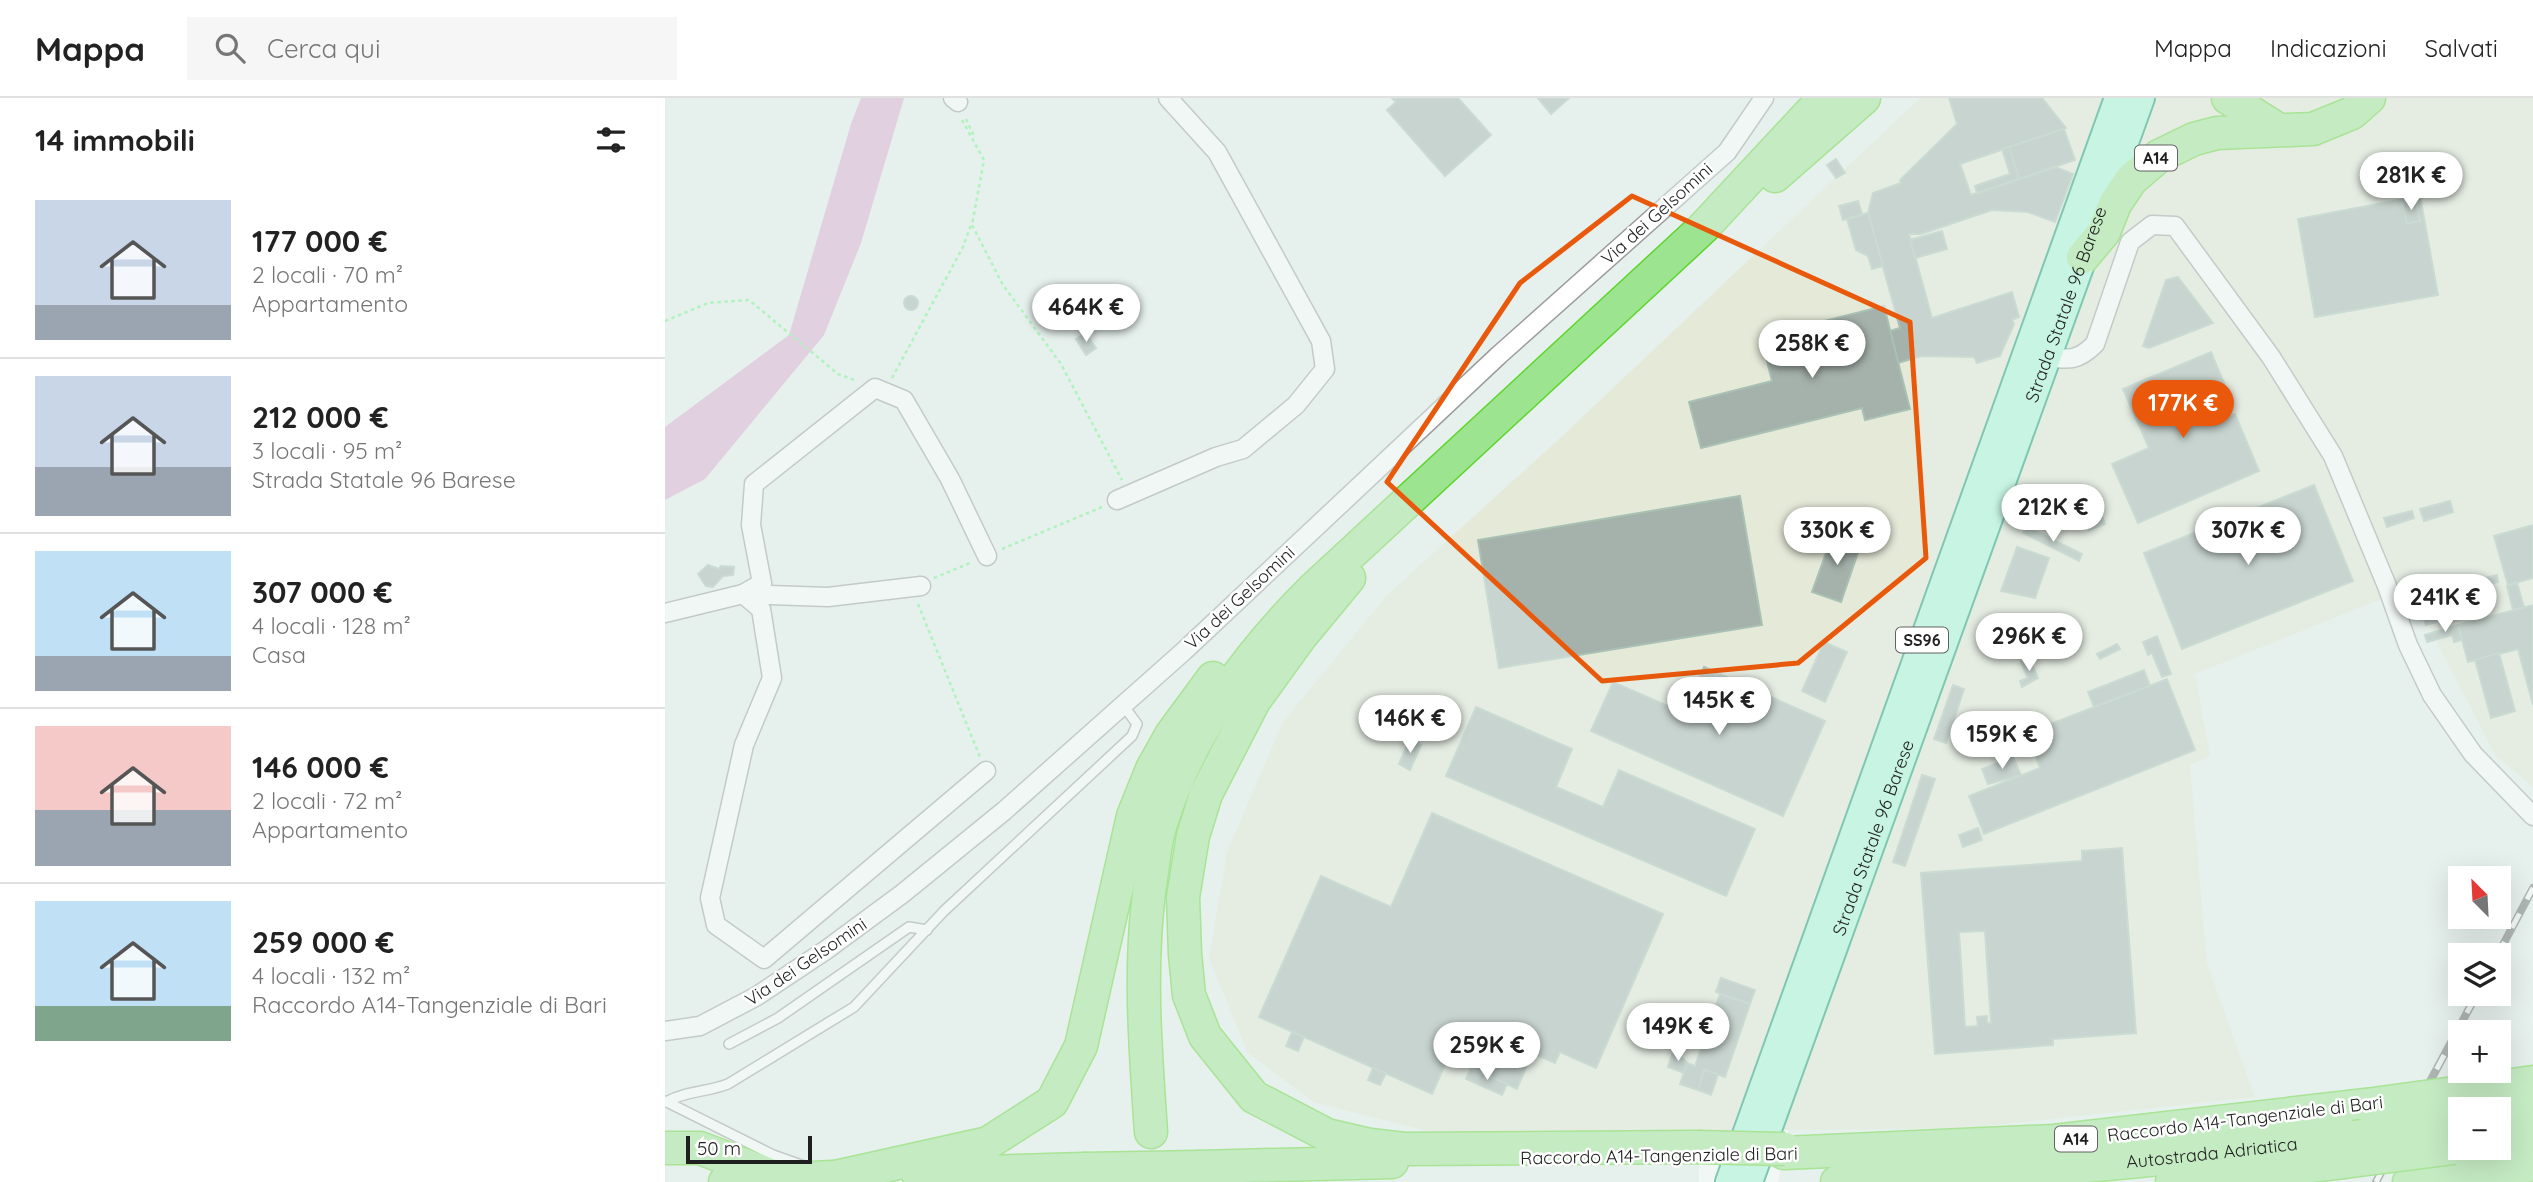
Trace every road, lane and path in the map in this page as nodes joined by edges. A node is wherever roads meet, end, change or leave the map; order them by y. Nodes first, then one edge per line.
1 (1168, 98) edge
2 (1764, 98) edge
3 (1802, 98) edge
4 (1824, 98) edge
5 (1864, 98) edge
6 (2118, 98) edge
7 (2141, 98) edge
8 (2228, 98) edge
9 (2369, 98) edge
10 (958, 103) edge
11 (2276, 128) junction
12 (1745, 186) junction
13 (972, 222) junction
14 (1703, 228) junction
15 (2083, 257) junction
16 (665, 321) edge
17 (2046, 357) junction
18 (876, 388) junction
19 (1117, 500) junction
20 (1392, 516) junction
21 (987, 556) junction
22 (921, 586) junction
23 (743, 594) junction
24 (1296, 606) junction
25 (665, 613) edge
26 (1123, 705) junction
27 (986, 771) joint
28 (2533, 816) edge
29 (927, 930) junction
30 (665, 1031) edge
31 (729, 1044) dead end
32 (2533, 1082) edge
33 (2504, 1097) edge
34 (666, 1101) edge
35 (2448, 1103) edge
36 (2511, 1106) edge
37 (2533, 1112) edge
38 (1151, 1132) dead end
39 (2533, 1137) edge
40 (2448, 1140) edge
41 (2511, 1140) edge
42 (665, 1148) edge
43 (2349, 1149) junction
44 (1698, 1151) junction
45 (2533, 1165) edge
46 (835, 1177) junction
47 (781, 1179) junction
48 (2422, 1180) edge
49 (725, 1182) edge
50 (1729, 1182) edge
51 (1749, 1182) edge
52 (1837, 1182) edge
53 (2172, 1182) edge

1 - 19 street
2 - 26 street, Via dei Gelsomini
3 - 12 highway
4 - 12 highway
5 - 14 highway
6 - 50 main road, Strada Statale 96 Barese / SS96
7 - 15 main road, Strada Statale 96 Barese / SS96
8 - 11 highway
9 - 11 highway
10 - 13 path
11 - 15 highway, A14
12 - 14 highway
13 - 18 path
13 - 19 path
14 - 20 highway
15 - 17 main road, Strada Statale 96 Barese / SS96
16 - 18 path
17 - 28 street
17 - 51 main road, Strada Statale 96 Barese / SS96
18 - 21 street
18 - 23 street
19 - 21 path
20 - 24 highway
20 - 44 highway
21 - 22 path
22 - 23 street
22 - 27 path
23 - 25 street
23 - 27 street
24 - 38 highway
24 - 46 highway
26 - 29 lane
26 - 30 street, Via dei Gelsomini
29 - 31 lane
29 - 34 lane
32 - 33 highway, Raccordo A14-Tangenziale di Bari / A14
34 - 46 lane
35 - 44 highway, Raccordo A14-Tangenziale di Bari / A14, bridge
36 - 37 highway, A14
39 - 41 highway
40 - 43 highway, Autostrada Adriatica / A14, bridge
42 - 47 highway, Raccordo A14-Tangenziale di Bari / A14
43 - 52 highway, Autostrada Adriatica / A14
43 - 53 highway, Autostrada Adriatica / A14
44 - 46 highway, Raccordo A14-Tangenziale di Bari / A14, bridge
45 - 48 highway
46 - 47 highway, Raccordo A14-Tangenziale di Bari / A14
47 - 49 highway, Raccordo A14-Tangenziale di Bari / A14

